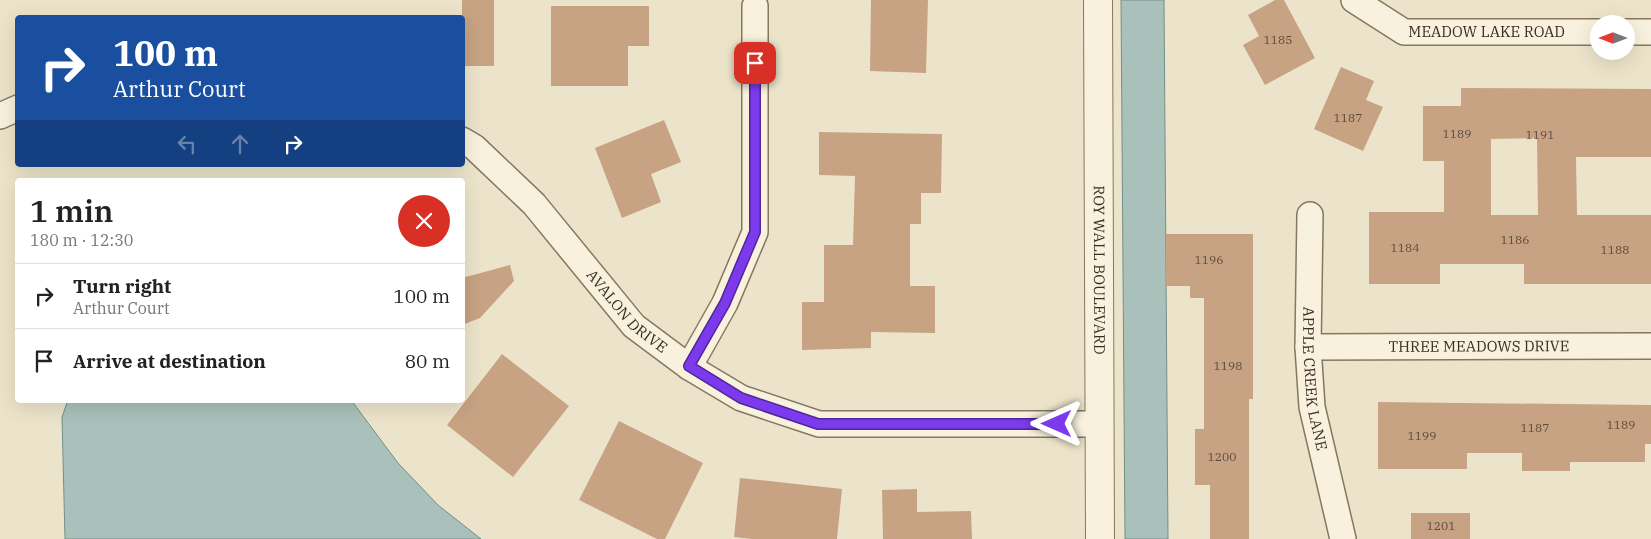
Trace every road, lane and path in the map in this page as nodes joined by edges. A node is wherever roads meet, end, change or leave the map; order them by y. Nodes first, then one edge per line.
1 (1098, 0) edge
2 (1354, 0) edge
3 (755, 6) dead end
4 (1590, 32) edge
5 (1635, 32) edge
6 (1651, 32) edge
7 (15, 109) edge
8 (0, 116) edge
9 (465, 142) edge
10 (1310, 215) dead end
11 (1651, 346) edge
12 (1308, 347) junction
13 (689, 366) junction
14 (1100, 424) junction
15 (1100, 539) edge
16 (1342, 539) edge

1 - 14 street, ROY WALL BOULEVARD
2 - 4 street, MEADOW LAKE ROAD
3 - 13 street
5 - 6 street
7 - 8 street
9 - 13 street, AVALON DRIVE
10 - 12 street, APPLE CREEK LANE
11 - 12 street, THREE MEADOWS DRIVE
12 - 16 street, APPLE CREEK LANE
13 - 14 street, AVALON DRIVE
14 - 15 street, ROY WALL BOULEVARD

